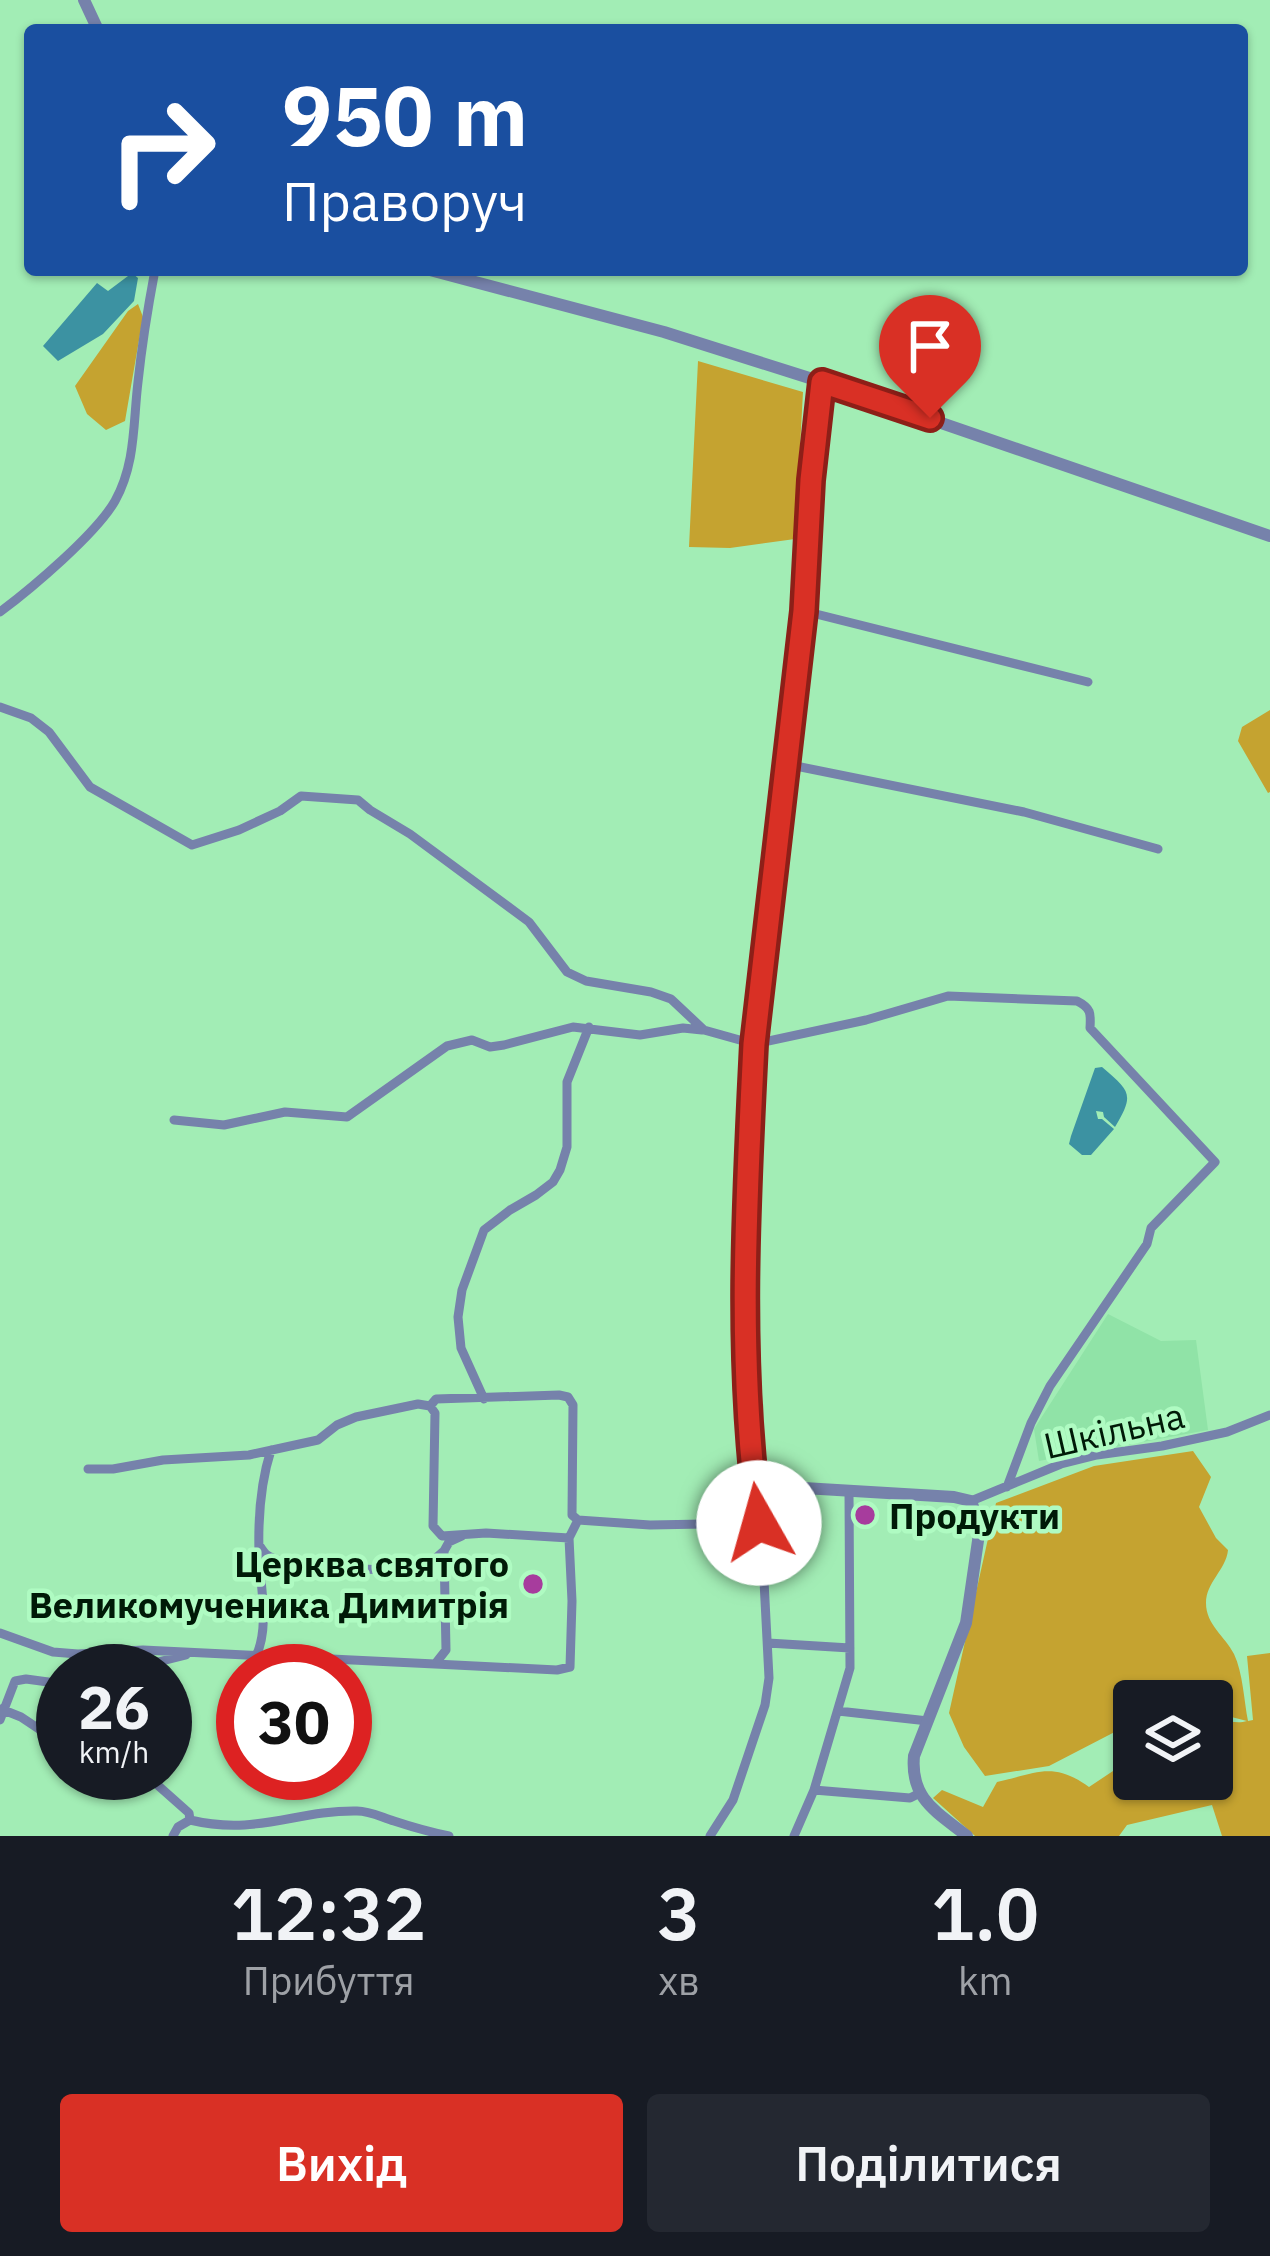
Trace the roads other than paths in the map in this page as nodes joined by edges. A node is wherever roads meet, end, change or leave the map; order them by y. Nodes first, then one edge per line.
1 (154, 276) edge
2 (453, 276) edge
3 (822, 382) junction
4 (1270, 536) edge
5 (0, 611) edge
6 (804, 611) junction
7 (1088, 682) dead end
8 (0, 707) edge
9 (786, 764) junction
10 (1158, 849) dead end
11 (589, 1027) junction
12 (704, 1030) junction
13 (754, 1044) junction
14 (174, 1120) dead end
15 (484, 1399) junction
16 (430, 1406) junction
17 (1270, 1414) edge
18 (271, 1450) junction
19 (88, 1469) dead end
20 (754, 1485) junction
21 (1007, 1487) junction
22 (849, 1491) junction
23 (971, 1501) junction
24 (578, 1520) junction
25 (759, 1523) junction
26 (462, 1536) junction
27 (569, 1538) junction
28 (259, 1545) junction
29 (444, 1551) junction
30 (0, 1633) edge
31 (768, 1643) junction
32 (262, 1644) edge
33 (36, 1646) edge
34 (850, 1648) junction
35 (372, 1661) edge
36 (435, 1664) junction
37 (36, 1680) edge
38 (838, 1711) junction
39 (2, 1713) edge
40 (928, 1721) junction
41 (36, 1727) edge
42 (814, 1790) junction
43 (920, 1793) junction
44 (174, 1800) edge
45 (190, 1820) junction
46 (173, 1836) edge
47 (449, 1836) edge
48 (710, 1836) edge
49 (794, 1836) edge
50 (967, 1836) edge

1 - 5 street
2 - 3 street
3 - 4 street
3 - 6 street
6 - 7 street
6 - 9 street
8 - 12 street
9 - 10 street
9 - 13 street
11 - 12 street
11 - 14 street
11 - 15 street
12 - 13 street
13 - 20 street
13 - 21 street
15 - 16 street
15 - 24 street
16 - 18 street
16 - 26 street
17 - 21 street, Шкільна
18 - 19 street
18 - 28 street
20 - 22 street
20 - 25 street
21 - 23 street, Шкільна
22 - 23 street
22 - 34 street
23 - 40 street
24 - 25 street
24 - 27 street
25 - 31 street
26 - 27 street
26 - 29 street
27 - 36 street
28 - 29 street
28 - 32 street
29 - 36 street
30 - 33 street
31 - 34 street
31 - 48 street
34 - 38 street
35 - 36 street
37 - 39 street
38 - 40 street
38 - 42 street
39 - 41 street
40 - 43 street
42 - 43 street
42 - 49 street
43 - 50 street
44 - 45 street
45 - 46 street
45 - 47 street

